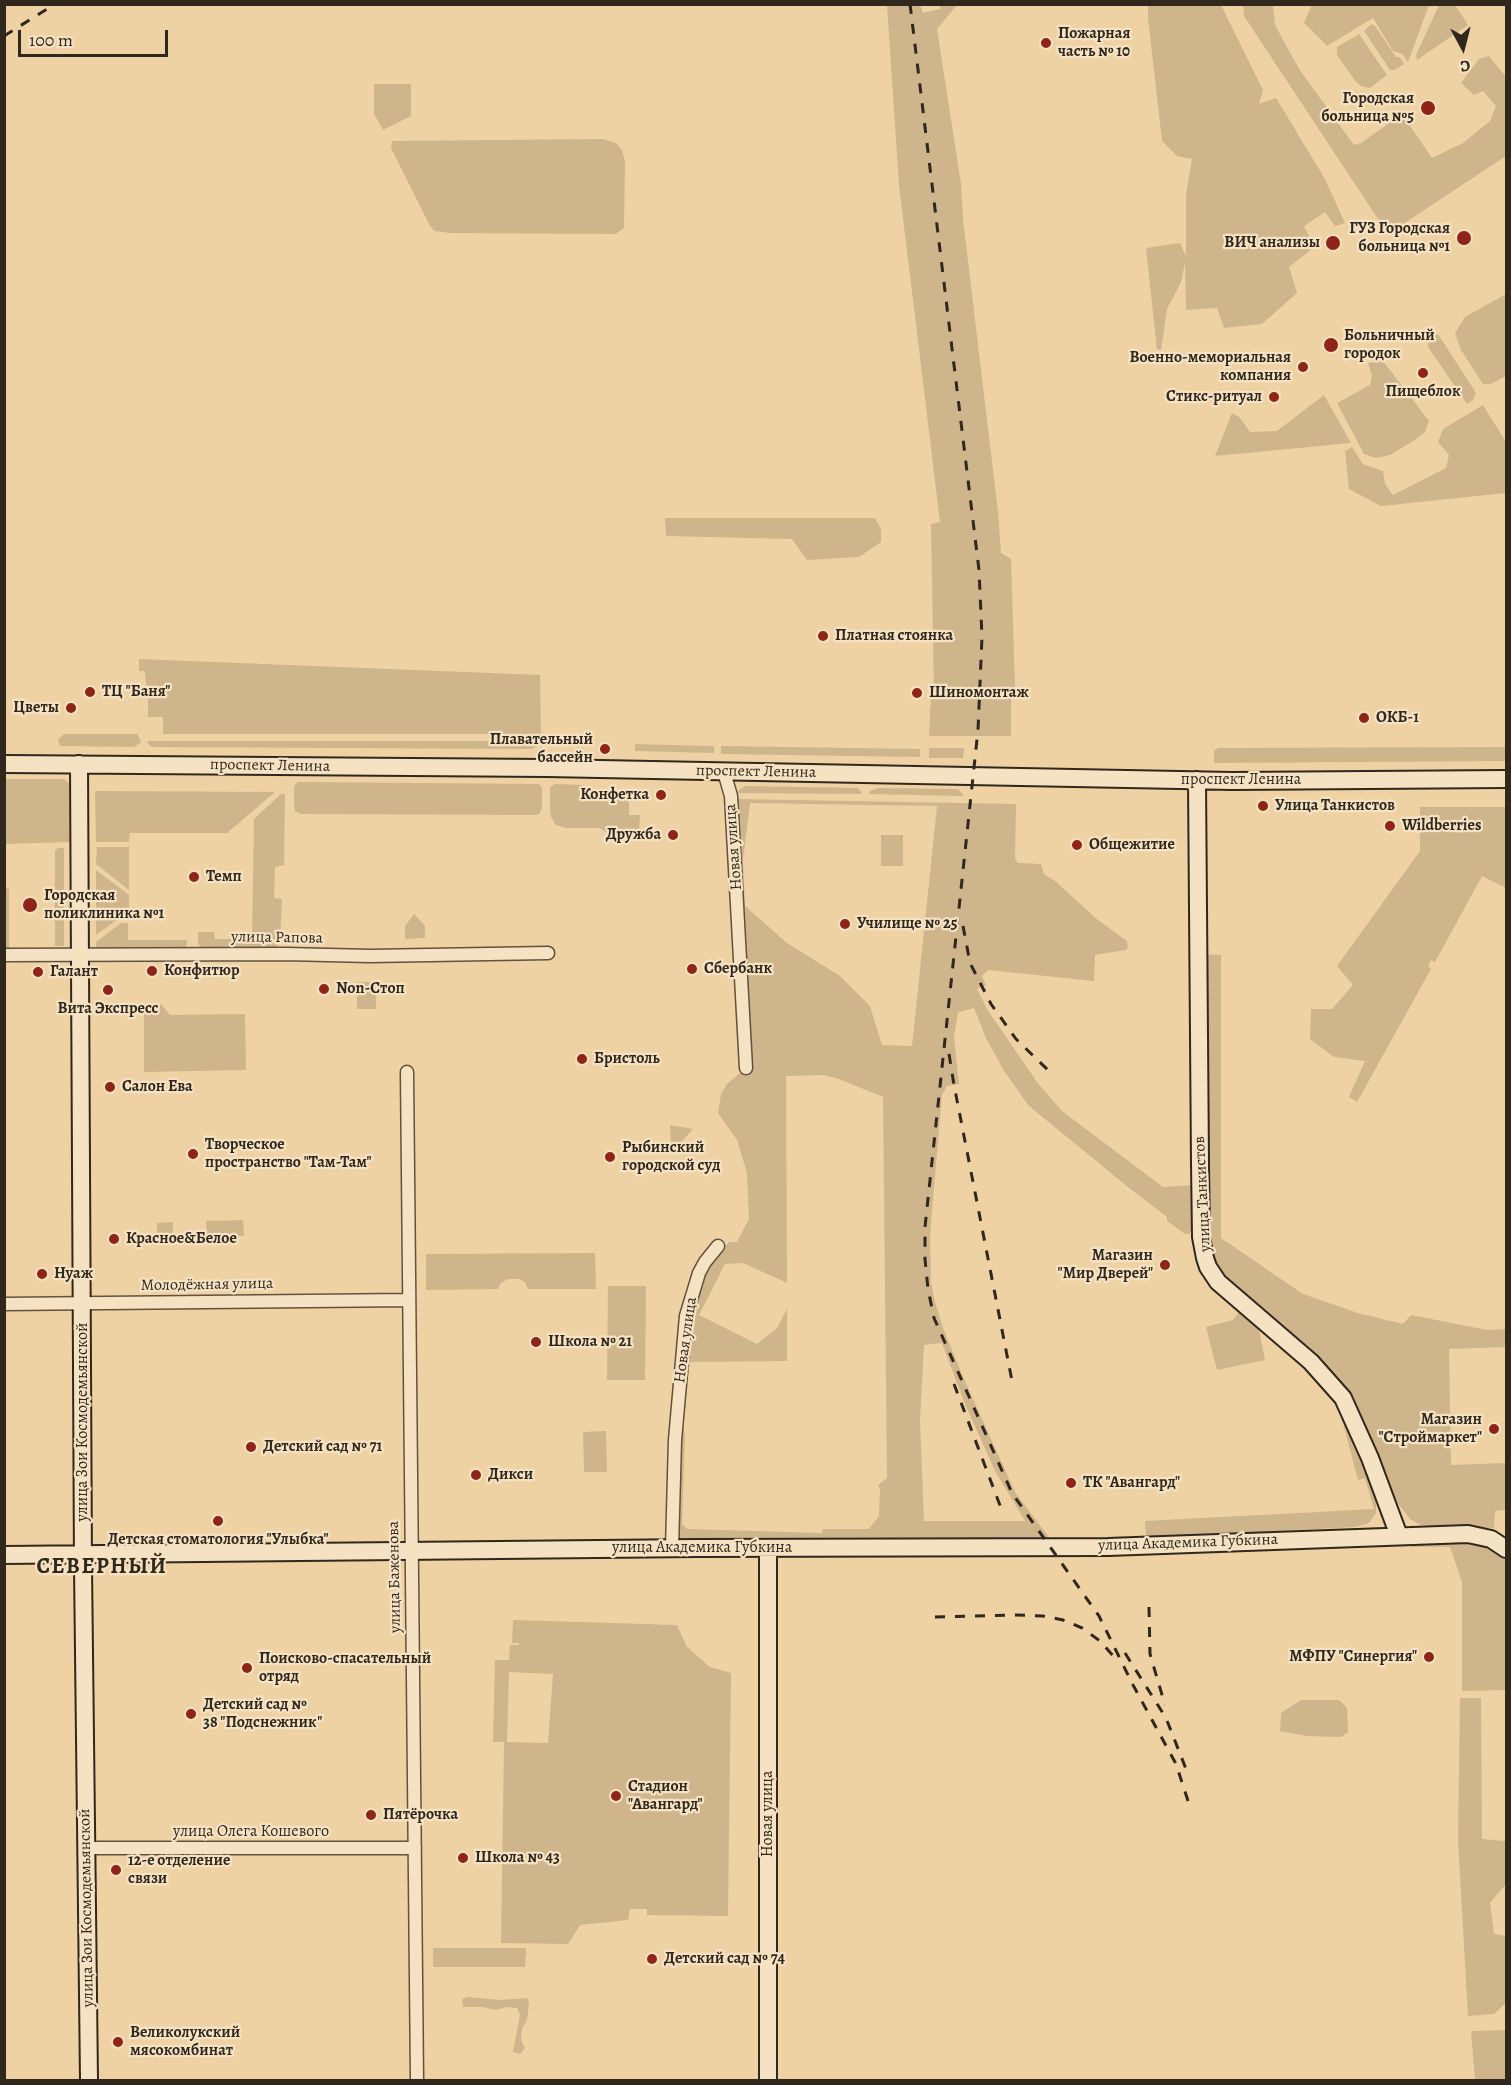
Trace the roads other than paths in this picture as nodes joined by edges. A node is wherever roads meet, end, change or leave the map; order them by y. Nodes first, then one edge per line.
1 (4, 764) edge
2 (79, 764) junction
3 (724, 772) junction
4 (1506, 779) edge
5 (1197, 780) junction
6 (548, 953) dead end
7 (80, 954) junction
8 (4, 955) edge
9 (746, 1068) dead end
10 (407, 1072) dead end
11 (718, 1246) dead end
12 (409, 1300) junction
13 (82, 1303) junction
14 (4, 1304) edge
15 (1399, 1536) junction
16 (672, 1548) junction
17 (768, 1548) junction
18 (1506, 1549) edge
19 (412, 1550) junction
20 (83, 1554) junction
21 (4, 1555) edge
22 (86, 1848) junction
23 (415, 1848) junction
24 (89, 2080) edge
25 (417, 2080) edge
26 (768, 2080) edge

1 - 2 street, проспект Ленина
2 - 3 street, проспект Ленина
2 - 7 street, улица Зои Космодемьянской
3 - 5 street, проспект Ленина
3 - 9 street, Новая улица
4 - 5 street, проспект Ленина
5 - 15 street, улица Танкистов
6 - 7 street, улица Рапова
7 - 8 street, улица Рапова
7 - 13 street, улица Зои Космодемьянской
10 - 12 street, улица Баженова
11 - 16 street, Новая улица
12 - 13 street, Молодёжная улица
12 - 19 street, улица Баженова
13 - 14 street, Молодёжная улица
13 - 20 street, улица Зои Космодемьянской
15 - 17 street, улица Академика Губкина
15 - 18 street
16 - 17 street, улица Академика Губкина
16 - 19 street, улица Академика Губкина
17 - 26 street, Новая улица
19 - 20 street, улица Академика Губкина
19 - 23 street, улица Баженова
20 - 21 street, улица Академика Губкина
20 - 22 street, улица Зои Космодемьянской
22 - 23 street, улица Олега Кошевого
22 - 24 street, улица Зои Космодемьянской
23 - 25 street, улица Баженова

